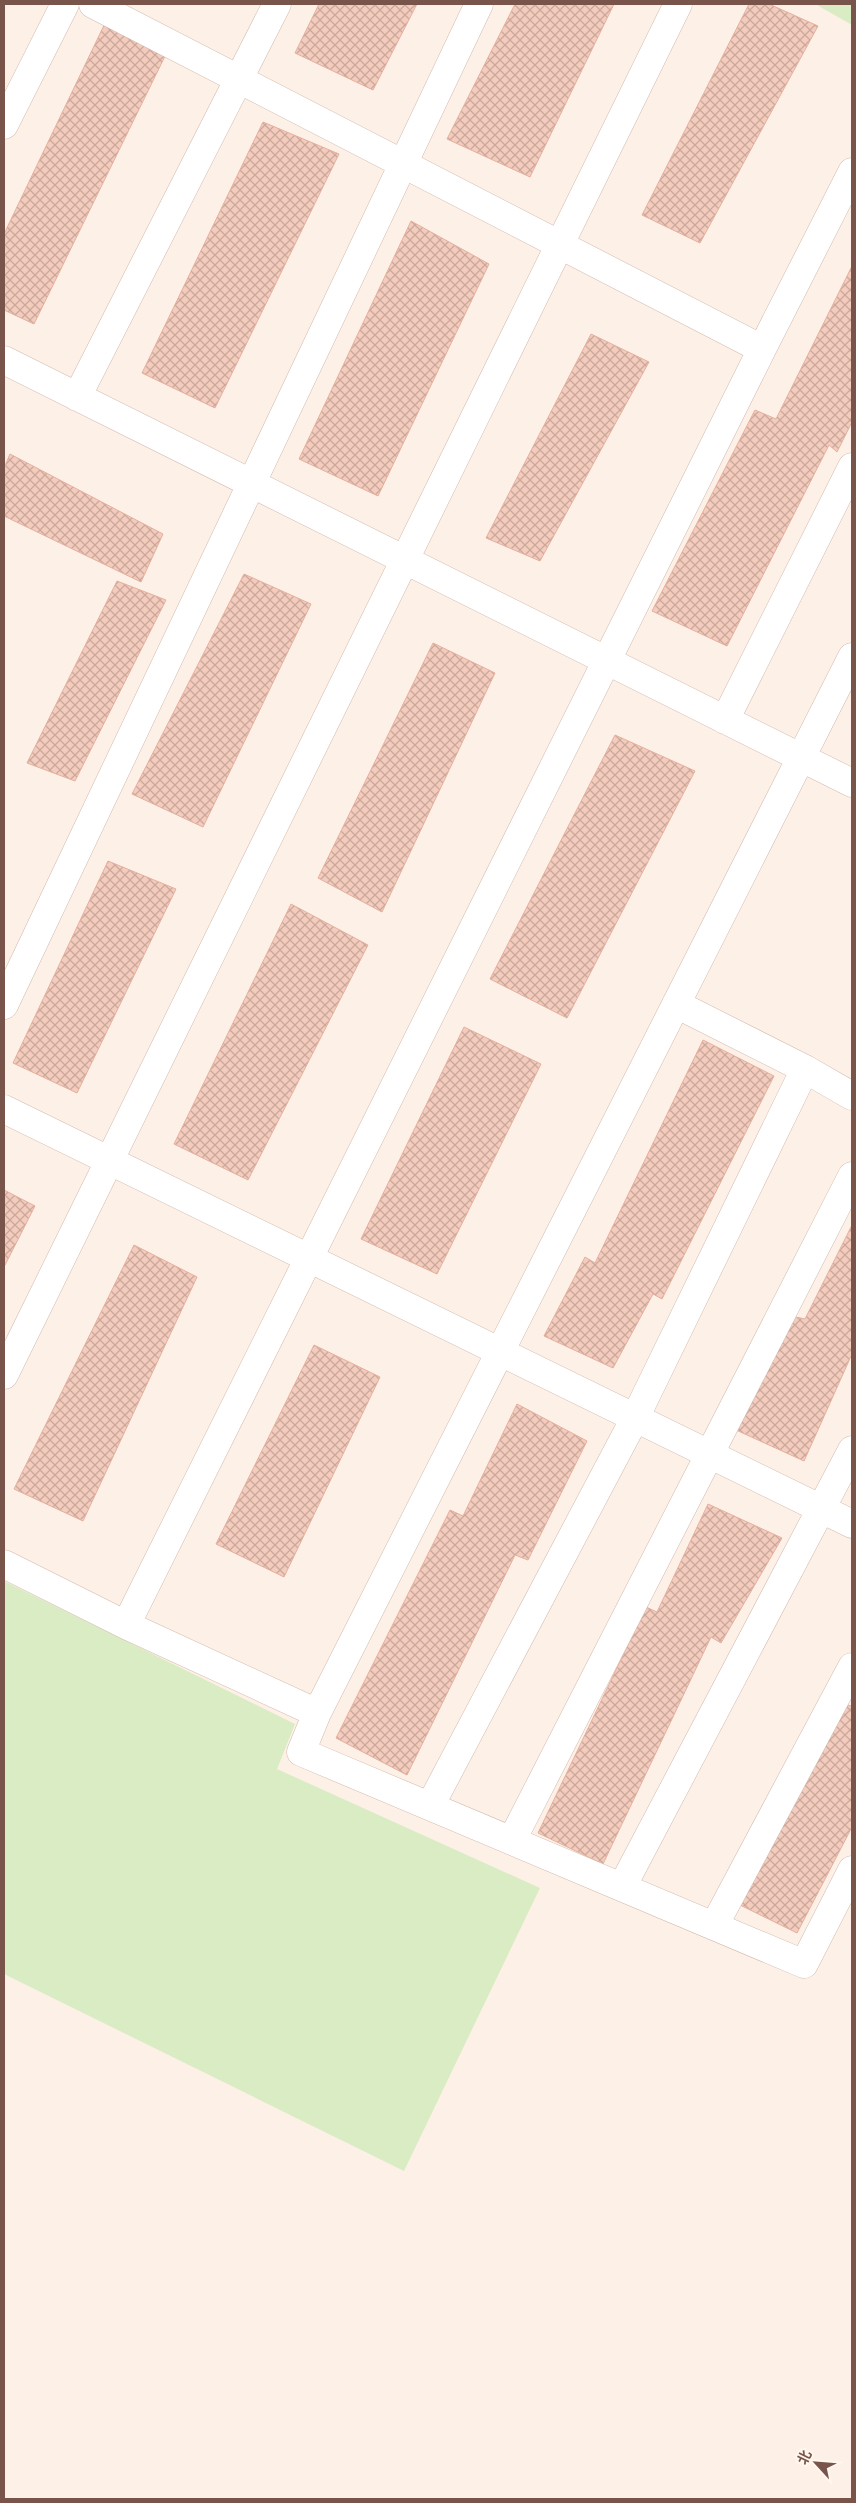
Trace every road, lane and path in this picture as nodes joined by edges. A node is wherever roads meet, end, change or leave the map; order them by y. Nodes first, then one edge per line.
1 (65, 4) edge
2 (92, 4) edge
3 (277, 4) edge
4 (479, 4) edge
5 (678, 4) edge
6 (239, 79) junction
7 (4, 125) edge
8 (403, 164) junction
9 (852, 172) edge
10 (560, 245) junction
11 (762, 349) junction
12 (4, 360) edge
13 (77, 397) junction
14 (852, 467) edge
15 (252, 483) junction
16 (404, 560) junction
17 (852, 657) edge
18 (607, 660) junction
19 (725, 720) junction
20 (802, 757) junction
21 (852, 783) edge
22 (676, 1004) junction
23 (4, 1005) edge
24 (805, 1069) junction
25 (852, 1096) edge
26 (4, 1109) edge
27 (109, 1160) junction
28 (852, 1176) edge
29 (309, 1258) junction
30 (500, 1352) junction
31 (4, 1375) edge
32 (635, 1418) junction
33 (852, 1450) edge
34 (709, 1454) junction
35 (822, 1509) junction
36 (852, 1524) edge
37 (4, 1564) edge
38 (126, 1625) junction
39 (852, 1667) edge
40 (317, 1713) junction
41 (430, 1806) junction
42 (512, 1840) junction
43 (852, 1870) edge
44 (622, 1887) junction
45 (714, 1926) junction

1 - 7 street
2 - 6 street
3 - 6 street
4 - 8 street
5 - 10 street
6 - 8 street
6 - 13 street
8 - 10 street
8 - 15 street
9 - 11 street
10 - 11 street
10 - 16 street
11 - 18 street
12 - 13 street
13 - 15 street
14 - 19 street
15 - 16 street
15 - 23 street
16 - 18 street
16 - 27 street
17 - 20 street
18 - 19 street
18 - 29 street
19 - 20 street
20 - 21 street
20 - 22 street
22 - 24 street
22 - 30 street
24 - 25 street
24 - 32 street
26 - 27 street
27 - 29 street
27 - 31 street
28 - 34 street
29 - 30 street
29 - 38 street
30 - 32 street
30 - 40 street
32 - 34 street
32 - 41 street
33 - 35 street
34 - 35 street
34 - 42 street
35 - 36 street
35 - 44 street
37 - 38 street
38 - 40 street
39 - 45 street
40 - 41 street
41 - 42 street
42 - 44 street
43 - 45 street
44 - 45 street

